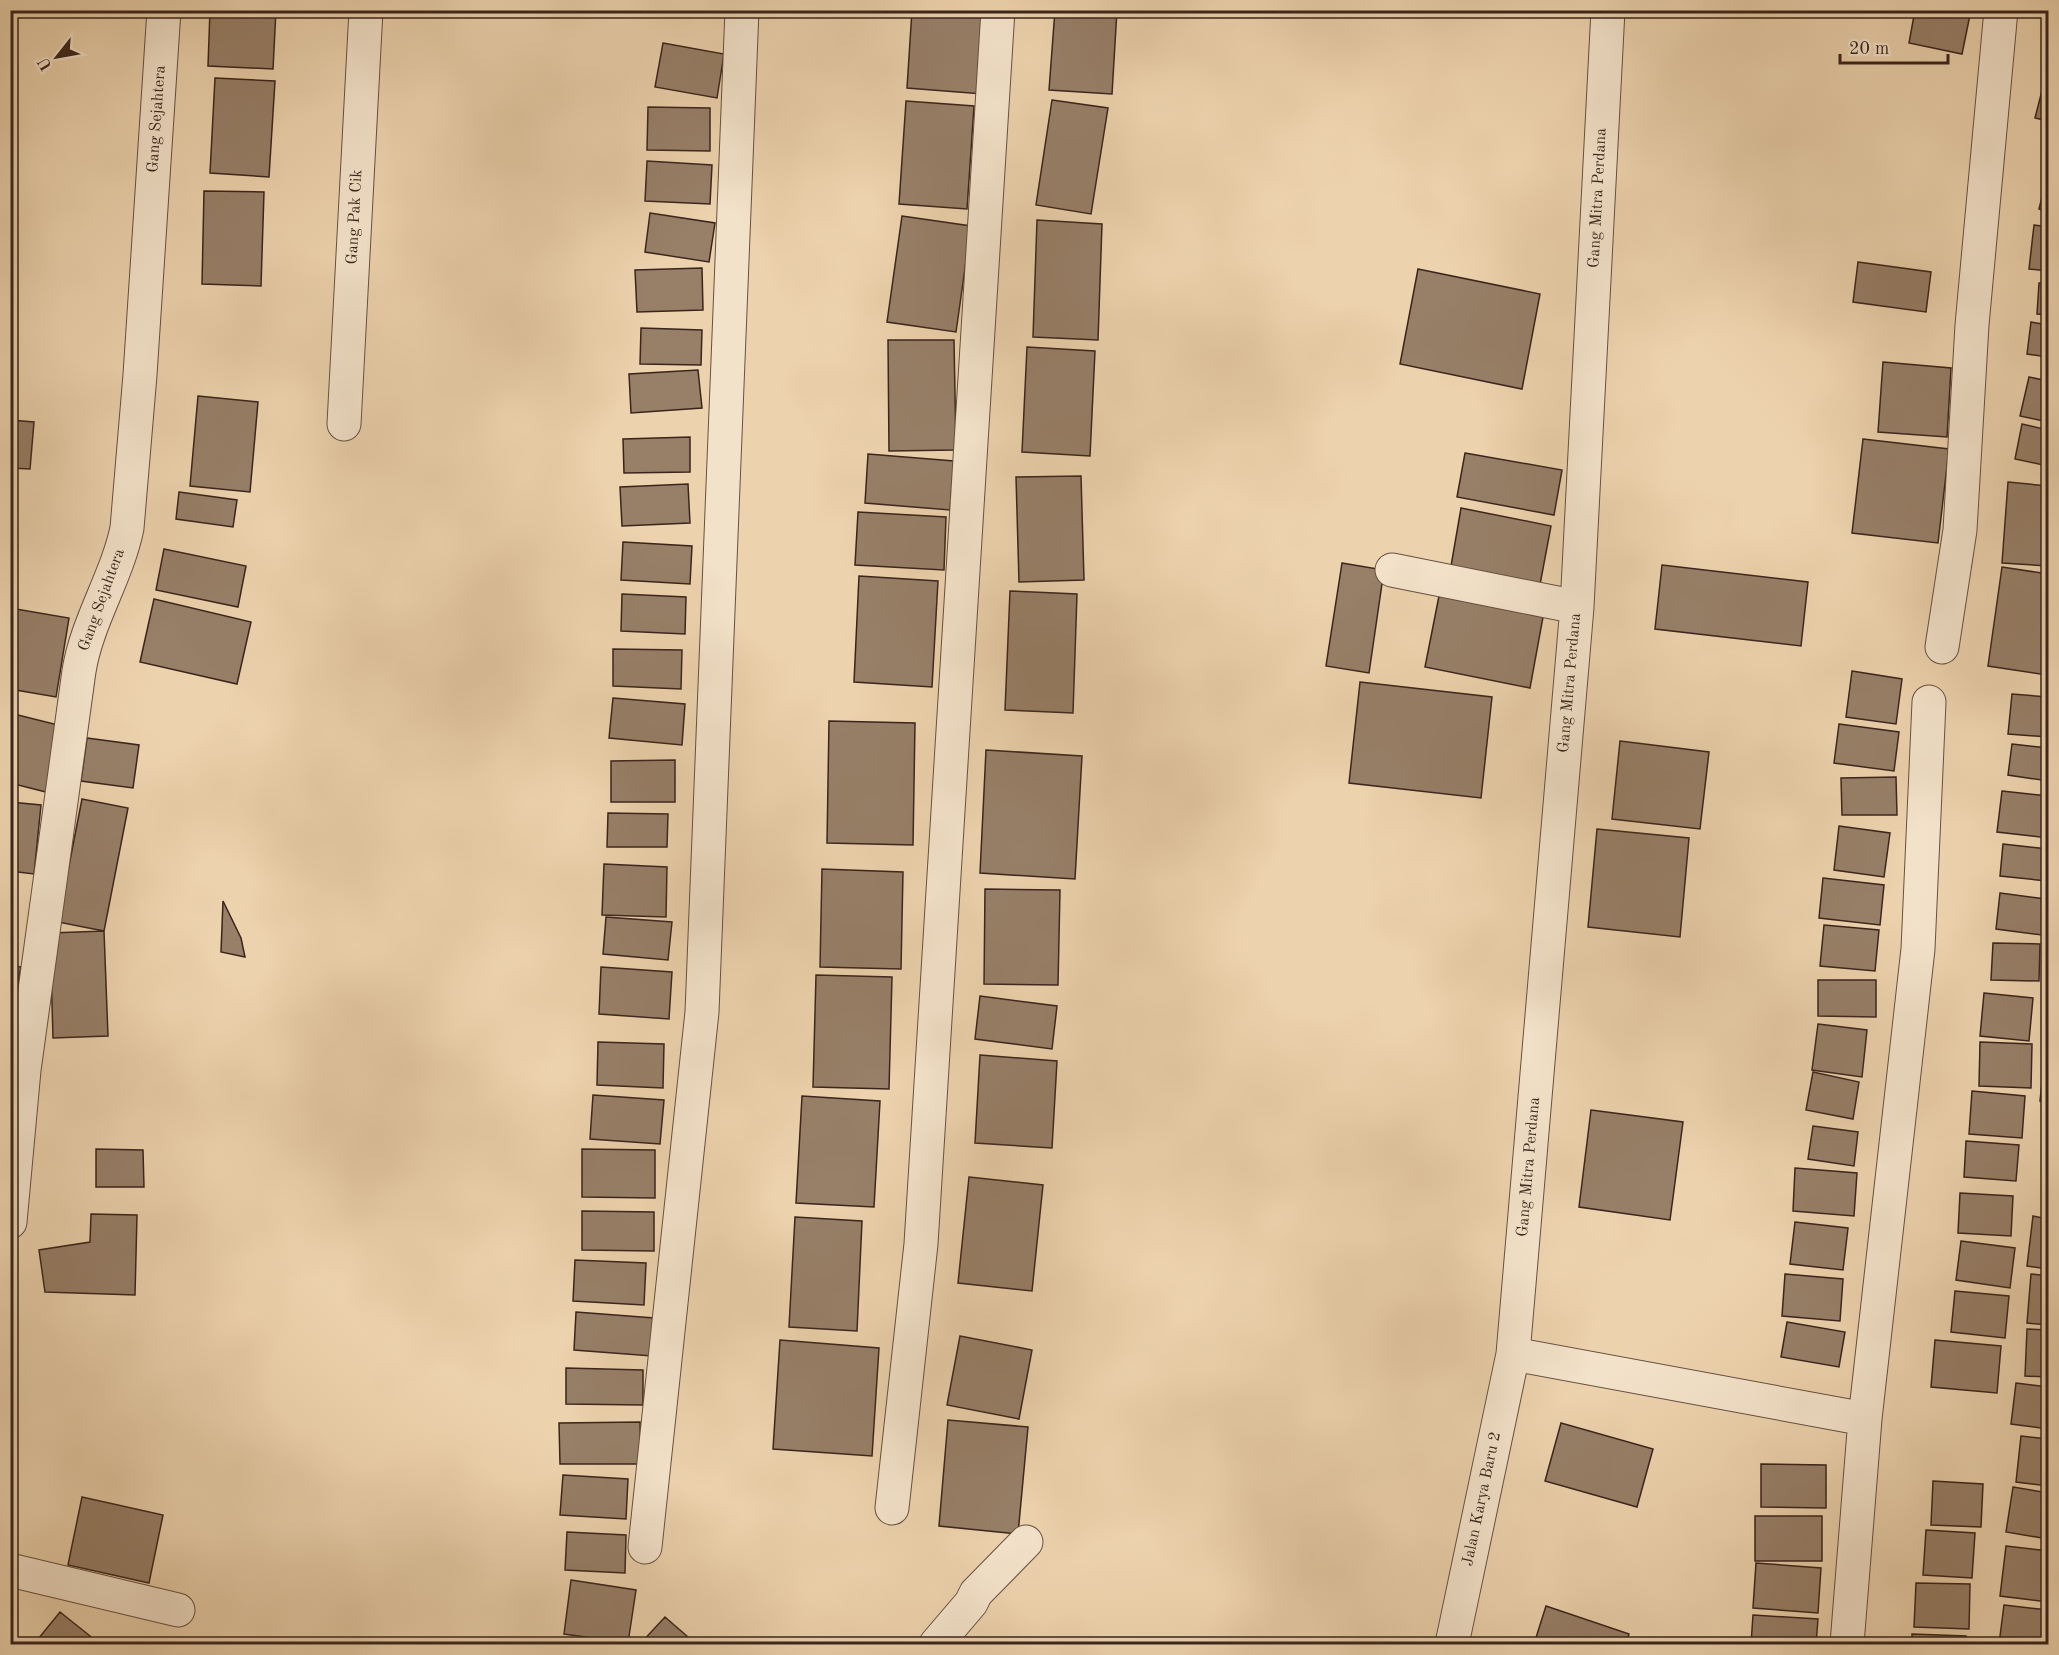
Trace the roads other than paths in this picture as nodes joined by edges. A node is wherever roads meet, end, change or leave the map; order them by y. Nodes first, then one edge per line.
1 (164, 10) edge
2 (366, 10) edge
3 (742, 10) edge
4 (998, 10) edge
5 (1608, 10) edge
6 (2001, 10) edge
7 (345, 424) dead end
8 (1392, 570) dead end
9 (1577, 607) junction
10 (1942, 647) dead end
11 (1929, 702) dead end
12 (10, 1222) edge
13 (1513, 1354) junction
14 (1865, 1419) junction
15 (892, 1508) dead end
16 (1026, 1542) dead end
17 (645, 1547) dead end
18 (10, 1570) edge
19 (178, 1610) dead end
20 (936, 1644) edge
21 (1452, 1644) edge
22 (1847, 1644) edge

1 - 12 street, Gang Sejahtera
2 - 7 street, Gang Pak Cik
3 - 17 street
4 - 15 street
5 - 9 street, Gang Mitra Perdana
6 - 10 street
8 - 9 street
9 - 13 street, Gang Mitra Perdana
11 - 14 street
13 - 14 street
13 - 21 street, Jalan Karya Baru 2
14 - 22 street
16 - 20 street
18 - 19 street

